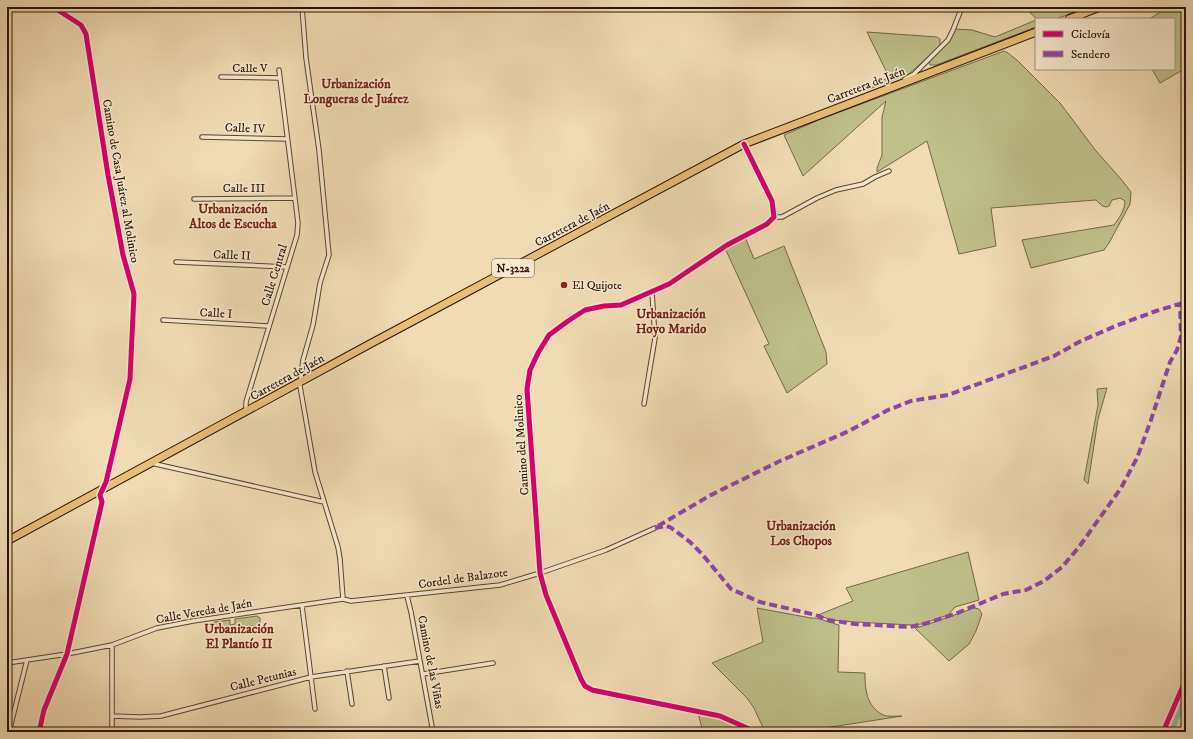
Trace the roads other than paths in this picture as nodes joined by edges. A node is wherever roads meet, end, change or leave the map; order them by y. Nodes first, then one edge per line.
1 (53, 7) edge
2 (302, 7) edge
3 (962, 7) edge
4 (1100, 7) edge
5 (1072, 18) edge
6 (1035, 32) edge
7 (280, 70) dead end
8 (221, 78) dead end
9 (280, 78) junction
10 (896, 85) junction
11 (202, 137) dead end
12 (287, 139) junction
13 (744, 144) junction
14 (889, 171) dead end
15 (194, 198) dead end
16 (294, 198) junction
17 (774, 217) junction
18 (176, 262) dead end
19 (287, 267) junction
20 (652, 292) junction
21 (163, 320) dead end
22 (268, 326) junction
23 (300, 382) junction
24 (644, 404) dead end
25 (246, 412) junction
26 (151, 463) junction
27 (102, 492) junction
28 (324, 502) junction
29 (655, 528) dead end
30 (7, 541) edge
31 (540, 573) junction
32 (407, 596) junction
33 (342, 600) junction
34 (302, 606) junction
35 (112, 646) junction
36 (67, 654) junction
37 (27, 660) junction
38 (420, 661) junction
39 (493, 662) dead end
40 (7, 663) edge
41 (384, 666) junction
42 (347, 671) junction
43 (423, 674) junction
44 (311, 677) junction
45 (389, 698) dead end
46 (352, 704) dead end
47 (314, 709) dead end
48 (112, 716) junction
49 (9, 732) edge
50 (39, 732) edge
51 (112, 732) edge
52 (433, 732) edge
53 (756, 732) edge

1 - 27 street, Camino de Casa Juárez al Molinico
2 - 23 street
3 - 10 street
4 - 5 highway
6 - 10 highway, Carretera de Jaén / N-322a
7 - 9 street, Calle Central
8 - 9 street, Calle V
9 - 12 street, Calle Central
10 - 13 highway, Carretera de Jaén / N-322a
11 - 12 street, Calle IV
12 - 16 street, Calle Central
13 - 17 street
13 - 23 highway, Carretera de Jaén / N-322a
14 - 17 street, Camino del Molinico
15 - 16 street, Calle III
16 - 19 street, Calle Central
17 - 20 street, Camino del Molinico
18 - 19 street, Calle II
19 - 22 street, Calle Central
20 - 24 street
20 - 31 street, Camino del Molinico
21 - 22 street, Calle I
22 - 25 street, Calle Central
23 - 25 highway, Carretera de Jaén / N-322a
23 - 28 street
25 - 26 highway, Carretera de Jaén / N-322a
26 - 27 highway, Carretera de Jaén / N-322a
26 - 28 street
27 - 30 highway, Carretera de Jaén / N-322a
27 - 36 street, Camino de Casa Juárez al Molinico
28 - 33 street
29 - 31 street, Cordel de Balazote
31 - 32 street, Cordel de Balazote
31 - 53 street, Camino del Molinico
32 - 33 street, Calle Vereda de Jaén
32 - 38 street, Camino de las Viñas
33 - 34 street, Calle Vereda de Jaén
34 - 35 street, Calle Vereda de Jaén
34 - 44 street
35 - 36 street, Calle Vereda de Jaén
35 - 48 street
36 - 37 street, Calle Vereda de Jaén
36 - 50 street, Camino de Casa Juárez al Molinico
37 - 40 street, Calle Vereda de Jaén
37 - 49 street
38 - 41 street, Calle Petunias
38 - 43 street, Camino de las Viñas
39 - 43 street
41 - 42 street, Calle Petunias
41 - 45 street
42 - 44 street, Calle Petunias
42 - 46 street
43 - 52 street, Camino de las Viñas
44 - 47 street
44 - 48 street, Calle Petunias
48 - 51 street

